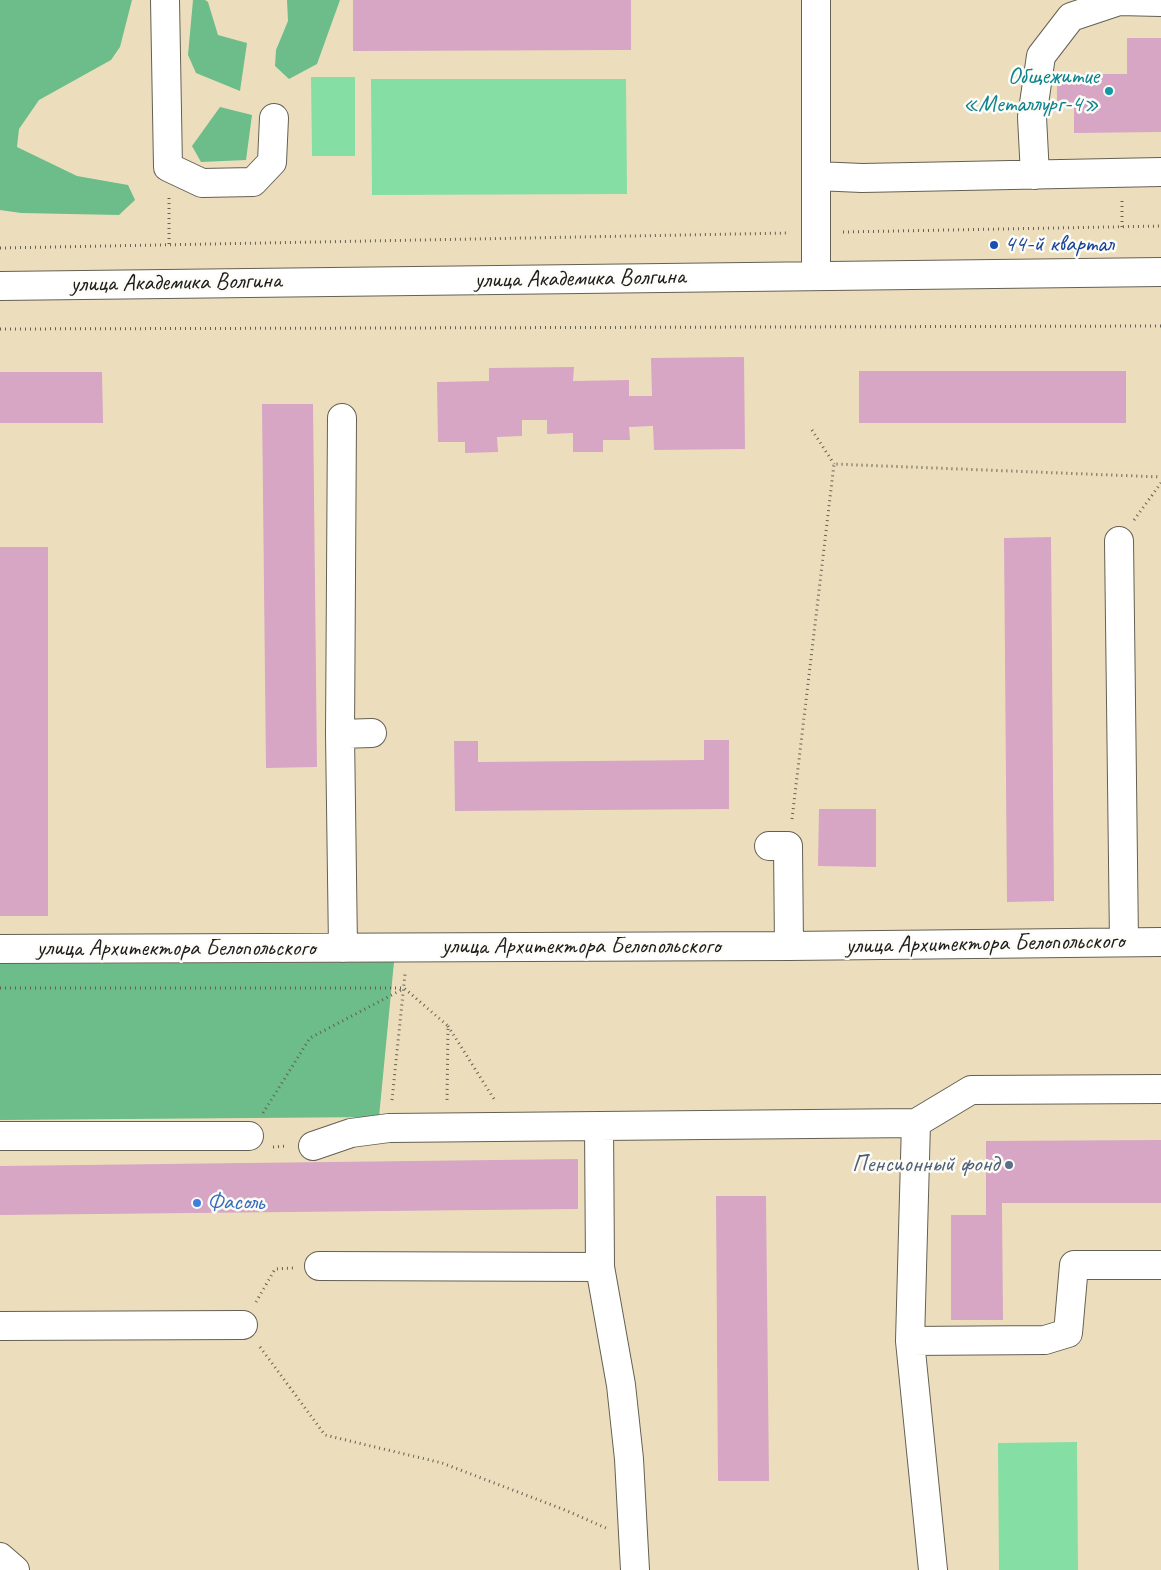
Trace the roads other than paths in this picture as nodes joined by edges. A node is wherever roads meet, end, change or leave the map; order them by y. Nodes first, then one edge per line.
1 (165, 0) edge
2 (816, 0) edge
3 (1161, 2) edge
4 (274, 118) dead end
5 (1161, 172) edge
6 (1035, 174) junction
7 (816, 176) junction
8 (1161, 272) edge
9 (816, 276) junction
10 (0, 286) edge
11 (342, 418) dead end
12 (1119, 541) road end
13 (340, 734) junction
14 (372, 734) dead end
15 (779, 846) road end
16 (1124, 942) junction
17 (1161, 942) edge
18 (789, 946) junction
19 (343, 948) junction
20 (0, 949) edge
21 (1161, 1089) edge
22 (916, 1123) junction
23 (599, 1126) junction
24 (0, 1136) edge
25 (249, 1136) road end
26 (313, 1146) dead end
27 (1161, 1265) edge
28 (318, 1266) dead end
29 (600, 1267) junction
30 (243, 1324) road end
31 (0, 1326) edge
32 (910, 1341) junction
33 (0, 1557) edge
34 (16, 1570) edge
35 (635, 1570) edge
36 (933, 1570) edge

1 - 4 street
2 - 7 street
3 - 6 street
5 - 6 street
6 - 7 street
7 - 9 street
8 - 9 street, улица Академика Волгина
9 - 10 street, улица Академика Волгина
11 - 13 street
12 - 16 street
13 - 14 street
13 - 19 street
15 - 18 street
16 - 17 street, улица Архитектора Белопольского
16 - 18 street, улица Архитектора Белопольского
18 - 19 street, улица Архитектора Белопольского
19 - 20 street, улица Архитектора Белопольского
21 - 22 street
22 - 23 street
22 - 32 street
23 - 26 street
23 - 29 street
24 - 25 street
27 - 32 street
28 - 29 street
29 - 35 street
30 - 31 street
32 - 36 street
33 - 34 street

